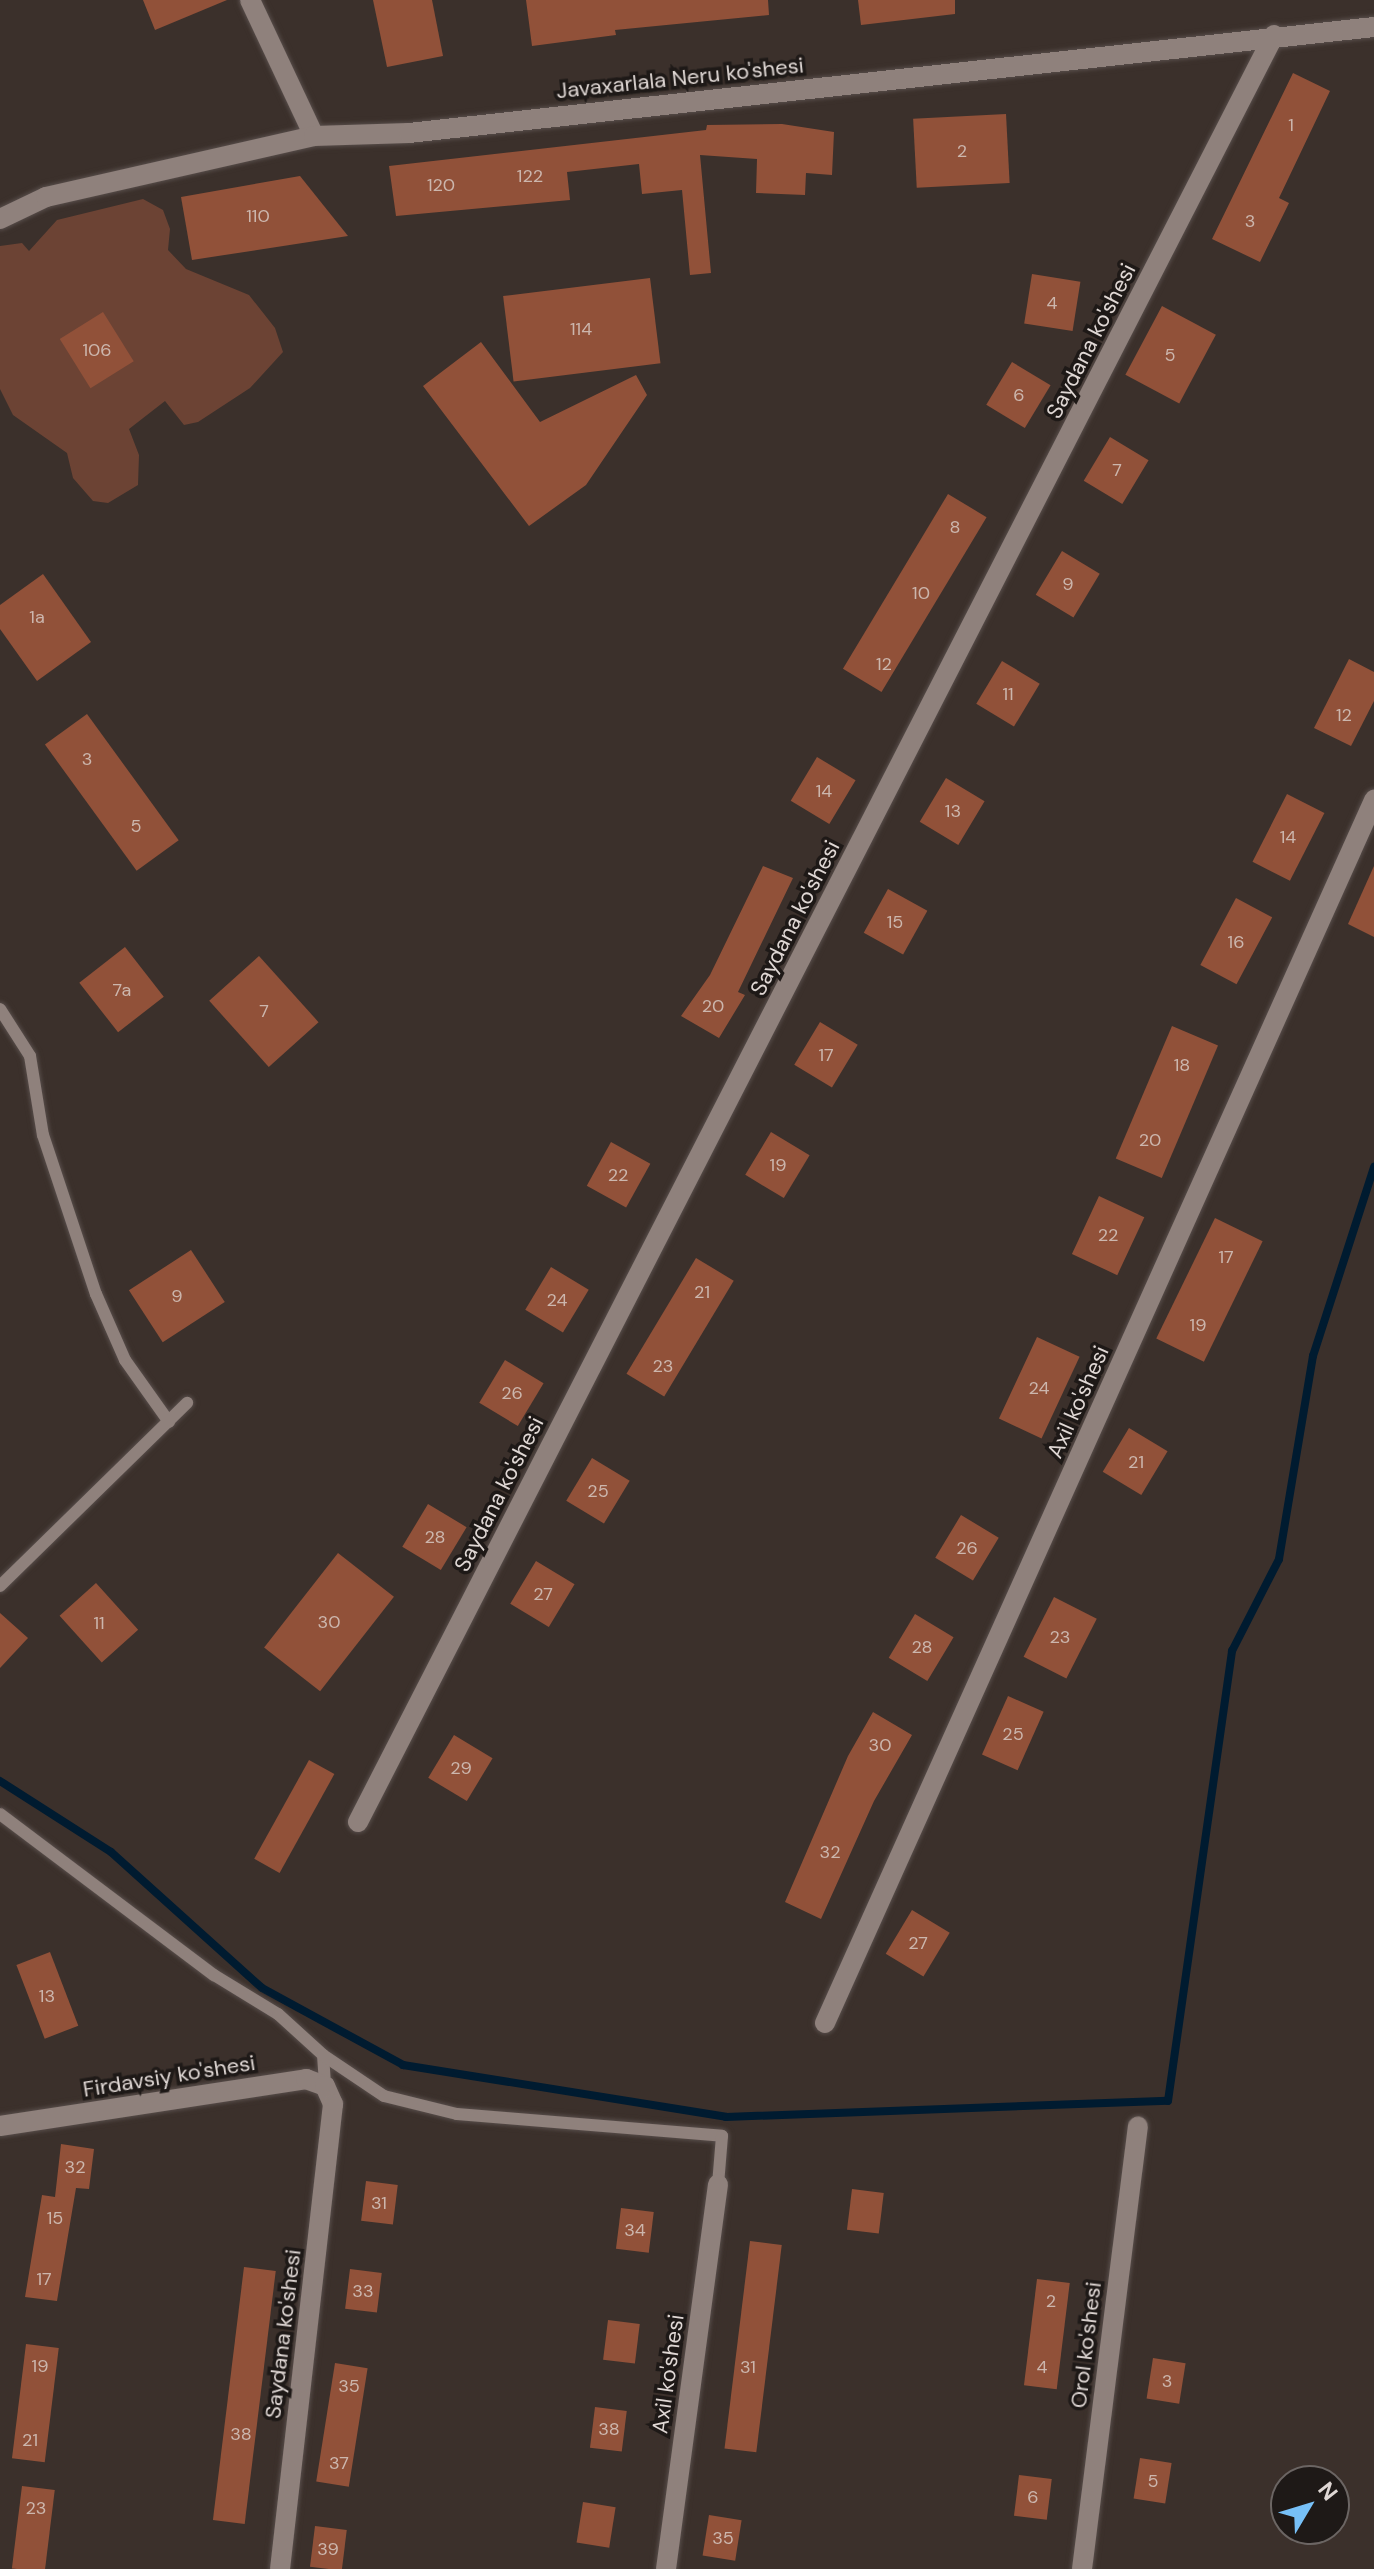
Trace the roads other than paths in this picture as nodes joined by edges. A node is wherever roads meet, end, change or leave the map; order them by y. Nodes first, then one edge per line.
1 (250, 0) edge
2 (1374, 27) edge
3 (1274, 35) junction
4 (314, 136) junction
5 (0, 219) edge
6 (1374, 800) edge
7 (0, 1009) edge
8 (187, 1403) dead end
9 (169, 1422) junction
10 (0, 1586) edge
11 (0, 1814) edge
12 (358, 1822) dead end
13 (825, 2023) dead end
14 (323, 2055) junction
15 (329, 2095) junction
16 (0, 2126) edge
17 (1138, 2127) dead end
18 (718, 2185) joint
19 (280, 2569) edge
20 (666, 2569) edge
21 (1082, 2569) edge

1 - 4 street
2 - 3 street, Javaxarlala Neru ko'shesi
3 - 4 street, Javaxarlala Neru ko'shesi
3 - 12 street, Saydana ko'shesi
4 - 5 street, Javaxarlala Neru ko'shesi
6 - 13 street, Axil ko'shesi
7 - 9 lane
8 - 9 lane
9 - 10 lane
11 - 14 lane
14 - 15 lane
14 - 18 lane
15 - 16 street, Firdavsiy ko'shesi
15 - 19 street, Saydana ko'shesi
17 - 21 street, Orol ko'shesi
18 - 20 street, Axil ko'shesi

